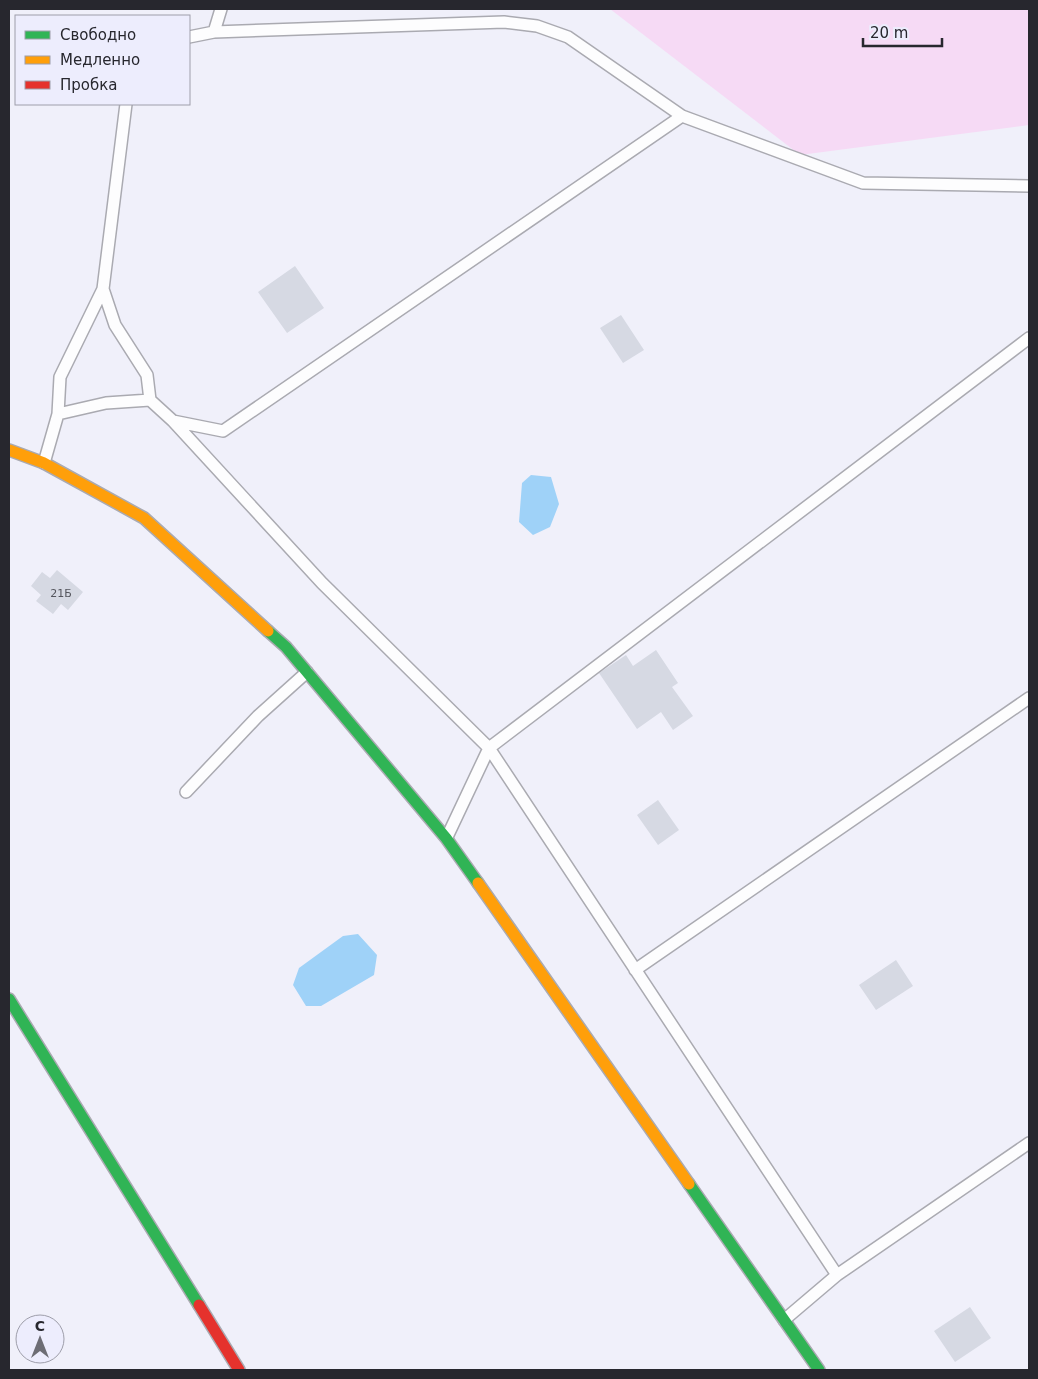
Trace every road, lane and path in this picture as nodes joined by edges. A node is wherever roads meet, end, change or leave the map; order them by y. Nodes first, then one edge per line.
1 (221, 9) edge
2 (214, 32) junction
3 (190, 37) edge
4 (126, 105) edge
5 (682, 116) junction
6 (1029, 186) edge
7 (104, 289) junction
8 (1029, 338) edge
9 (150, 400) junction
10 (58, 414) junction
11 (173, 421) junction
12 (9, 450) edge
13 (44, 463) junction
14 (307, 672) junction
15 (1029, 698) edge
16 (489, 748) junction
17 (186, 792) dead end
18 (446, 838) junction
19 (635, 970) junction
20 (9, 999) edge
21 (1029, 1143) edge
22 (837, 1275) junction
23 (784, 1320) junction
24 (239, 1370) edge
25 (819, 1370) edge

1 - 2 lane
2 - 3 lane
2 - 5 lane
4 - 7 lane
5 - 6 lane
5 - 11 lane
7 - 9 lane
7 - 10 lane
8 - 16 lane
9 - 10 lane
9 - 11 lane
10 - 13 lane
11 - 16 lane
12 - 13 street
13 - 14 street
14 - 17 lane
14 - 18 street
15 - 19 lane
16 - 18 lane
16 - 19 lane
18 - 23 street
19 - 22 lane
20 - 24 street
21 - 22 lane
22 - 23 lane
23 - 25 street

